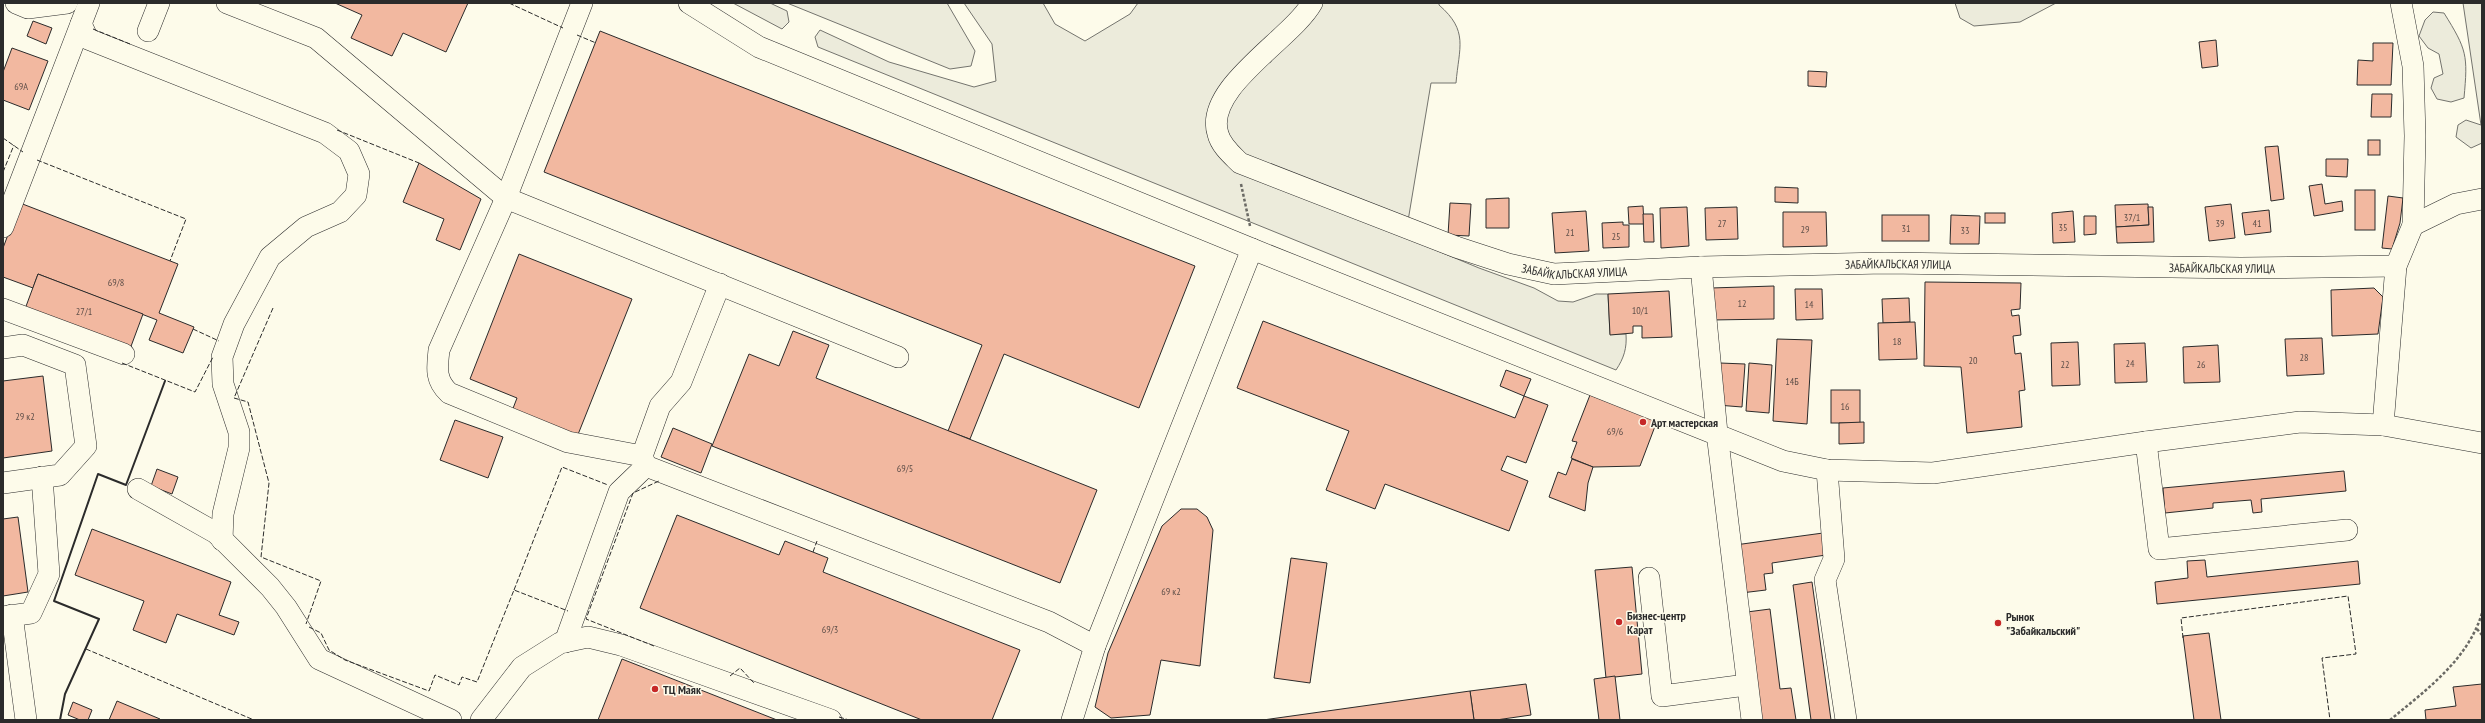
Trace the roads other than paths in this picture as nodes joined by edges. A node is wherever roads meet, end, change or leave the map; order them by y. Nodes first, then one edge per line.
1 (16, 3) edge
2 (67, 3) edge
3 (89, 3) edge
4 (159, 3) edge
5 (227, 3) edge
6 (582, 3) edge
7 (690, 3) edge
8 (1312, 3) edge
9 (2401, 3) edge
10 (81, 24) junction
11 (148, 31) dead end
12 (506, 198) junction
13 (2482, 199) edge
14 (2413, 226) junction
15 (3, 227) edge
16 (1252, 249) junction
17 (2396, 266) junction
18 (1701, 268) junction
19 (720, 284) junction
20 (3, 309) edge
21 (3, 348) edge
22 (124, 354) dead end
23 (898, 357) dead end
24 (2382, 425) junction
25 (1718, 433) junction
26 (2146, 442) junction
27 (2482, 443) edge
28 (644, 461) junction
29 (1827, 470) junction
30 (42, 477) junction
31 (3, 483) edge
32 (138, 490) dead end
33 (2347, 530) dead end
34 (222, 540) junction
35 (1649, 578) dead end
36 (8, 616) edge
37 (566, 642) junction
38 (1095, 646) junction
39 (1746, 685) junction
40 (26, 720) edge
41 (452, 720) edge
42 (481, 720) edge
43 (831, 720) edge
44 (1072, 720) edge
45 (1752, 720) edge
46 (1846, 720) edge

1 - 2 street
3 - 10 street
4 - 11 street
5 - 12 street
6 - 12 street
7 - 16 street
8 - 18 street, ЗАБАЙКАЛЬСКАЯ УЛИЦА
9 - 14 street
10 - 15 street
10 - 34 street
12 - 19 street
12 - 28 street
13 - 14 street
14 - 17 street
16 - 25 street
16 - 38 street
17 - 18 street, ЗАБАЙКАЛЬСКАЯ УЛИЦА
17 - 24 street
18 - 25 street
19 - 23 street
19 - 28 street
20 - 22 street
21 - 30 street
24 - 26 street
24 - 27 street
25 - 29 street
25 - 39 street
26 - 29 street
26 - 33 street
28 - 37 street
28 - 38 street
29 - 46 street
30 - 31 street
30 - 36 street
32 - 34 street
34 - 41 street
35 - 39 street
36 - 40 street
37 - 42 street
37 - 43 street
38 - 44 street
39 - 45 street

